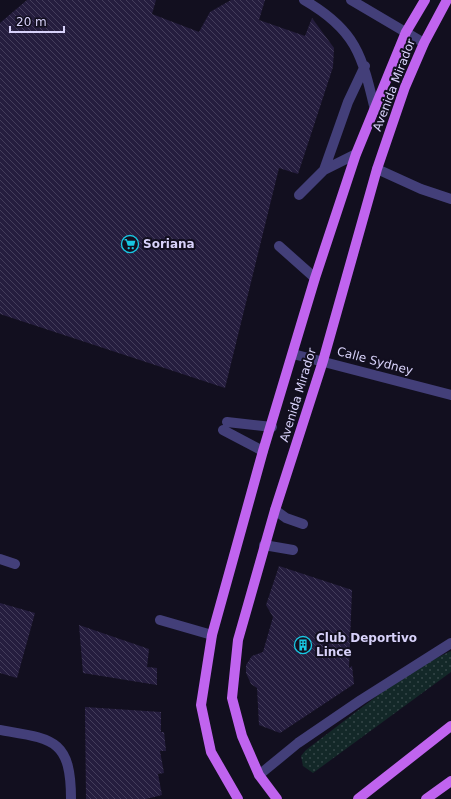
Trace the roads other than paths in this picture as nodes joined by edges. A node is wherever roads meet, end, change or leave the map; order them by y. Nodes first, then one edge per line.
1 (304, 0) edge
2 (425, 0) edge
3 (447, 0) edge
4 (353, 1) edge
5 (406, 32) junction
6 (424, 42) junction
7 (365, 66) junction
8 (375, 110) junction
9 (356, 154) junction
10 (377, 169) junction
11 (324, 170) junction
12 (299, 195) dead end
13 (451, 199) edge
14 (279, 246) dead end
15 (315, 278) junction
16 (293, 354) junction
17 (323, 361) junction
18 (451, 395) edge
19 (272, 427) junction
20 (263, 451) junction
21 (275, 510) junction
22 (303, 524) dead end
23 (264, 546) junction
24 (293, 550) dead end
25 (0, 559) edge
26 (15, 564) dead end
27 (160, 620) dead end
28 (212, 635) junction
29 (451, 643) edge
30 (451, 726) edge
31 (0, 730) edge
32 (259, 775) junction
33 (451, 781) edge
34 (71, 799) edge
35 (238, 799) edge
36 (277, 799) edge
37 (358, 799) edge
38 (426, 799) edge

1 - 7 street
2 - 5 main road, Avenida Mirador
3 - 6 main road, Avenida Mirador
4 - 5 street
5 - 6 street
5 - 8 main road, Avenida Mirador
6 - 10 main road, Avenida Mirador
7 - 8 street
7 - 11 street
8 - 9 main road, Avenida Mirador
9 - 11 street
9 - 15 main road, Avenida Mirador
10 - 13 street
10 - 17 main road, Avenida Mirador
11 - 12 street
14 - 15 street
15 - 16 main road, Avenida Mirador
16 - 17 street, Calle Sydney
16 - 19 main road, Avenida Mirador
17 - 18 street, Calle Sydney
17 - 21 main road, Avenida Mirador
19 - 20 main road, Avenida Mirador
19 - 20 street
20 - 28 main road, Avenida Mirador
21 - 22 street
21 - 23 main road, Avenida Mirador
23 - 24 street
23 - 32 main road, Avenida Mirador
25 - 26 street
27 - 28 street
28 - 35 main road, Avenida Mirador
29 - 32 street
30 - 37 main road
31 - 34 street
32 - 36 main road, Avenida Mirador
33 - 38 main road

